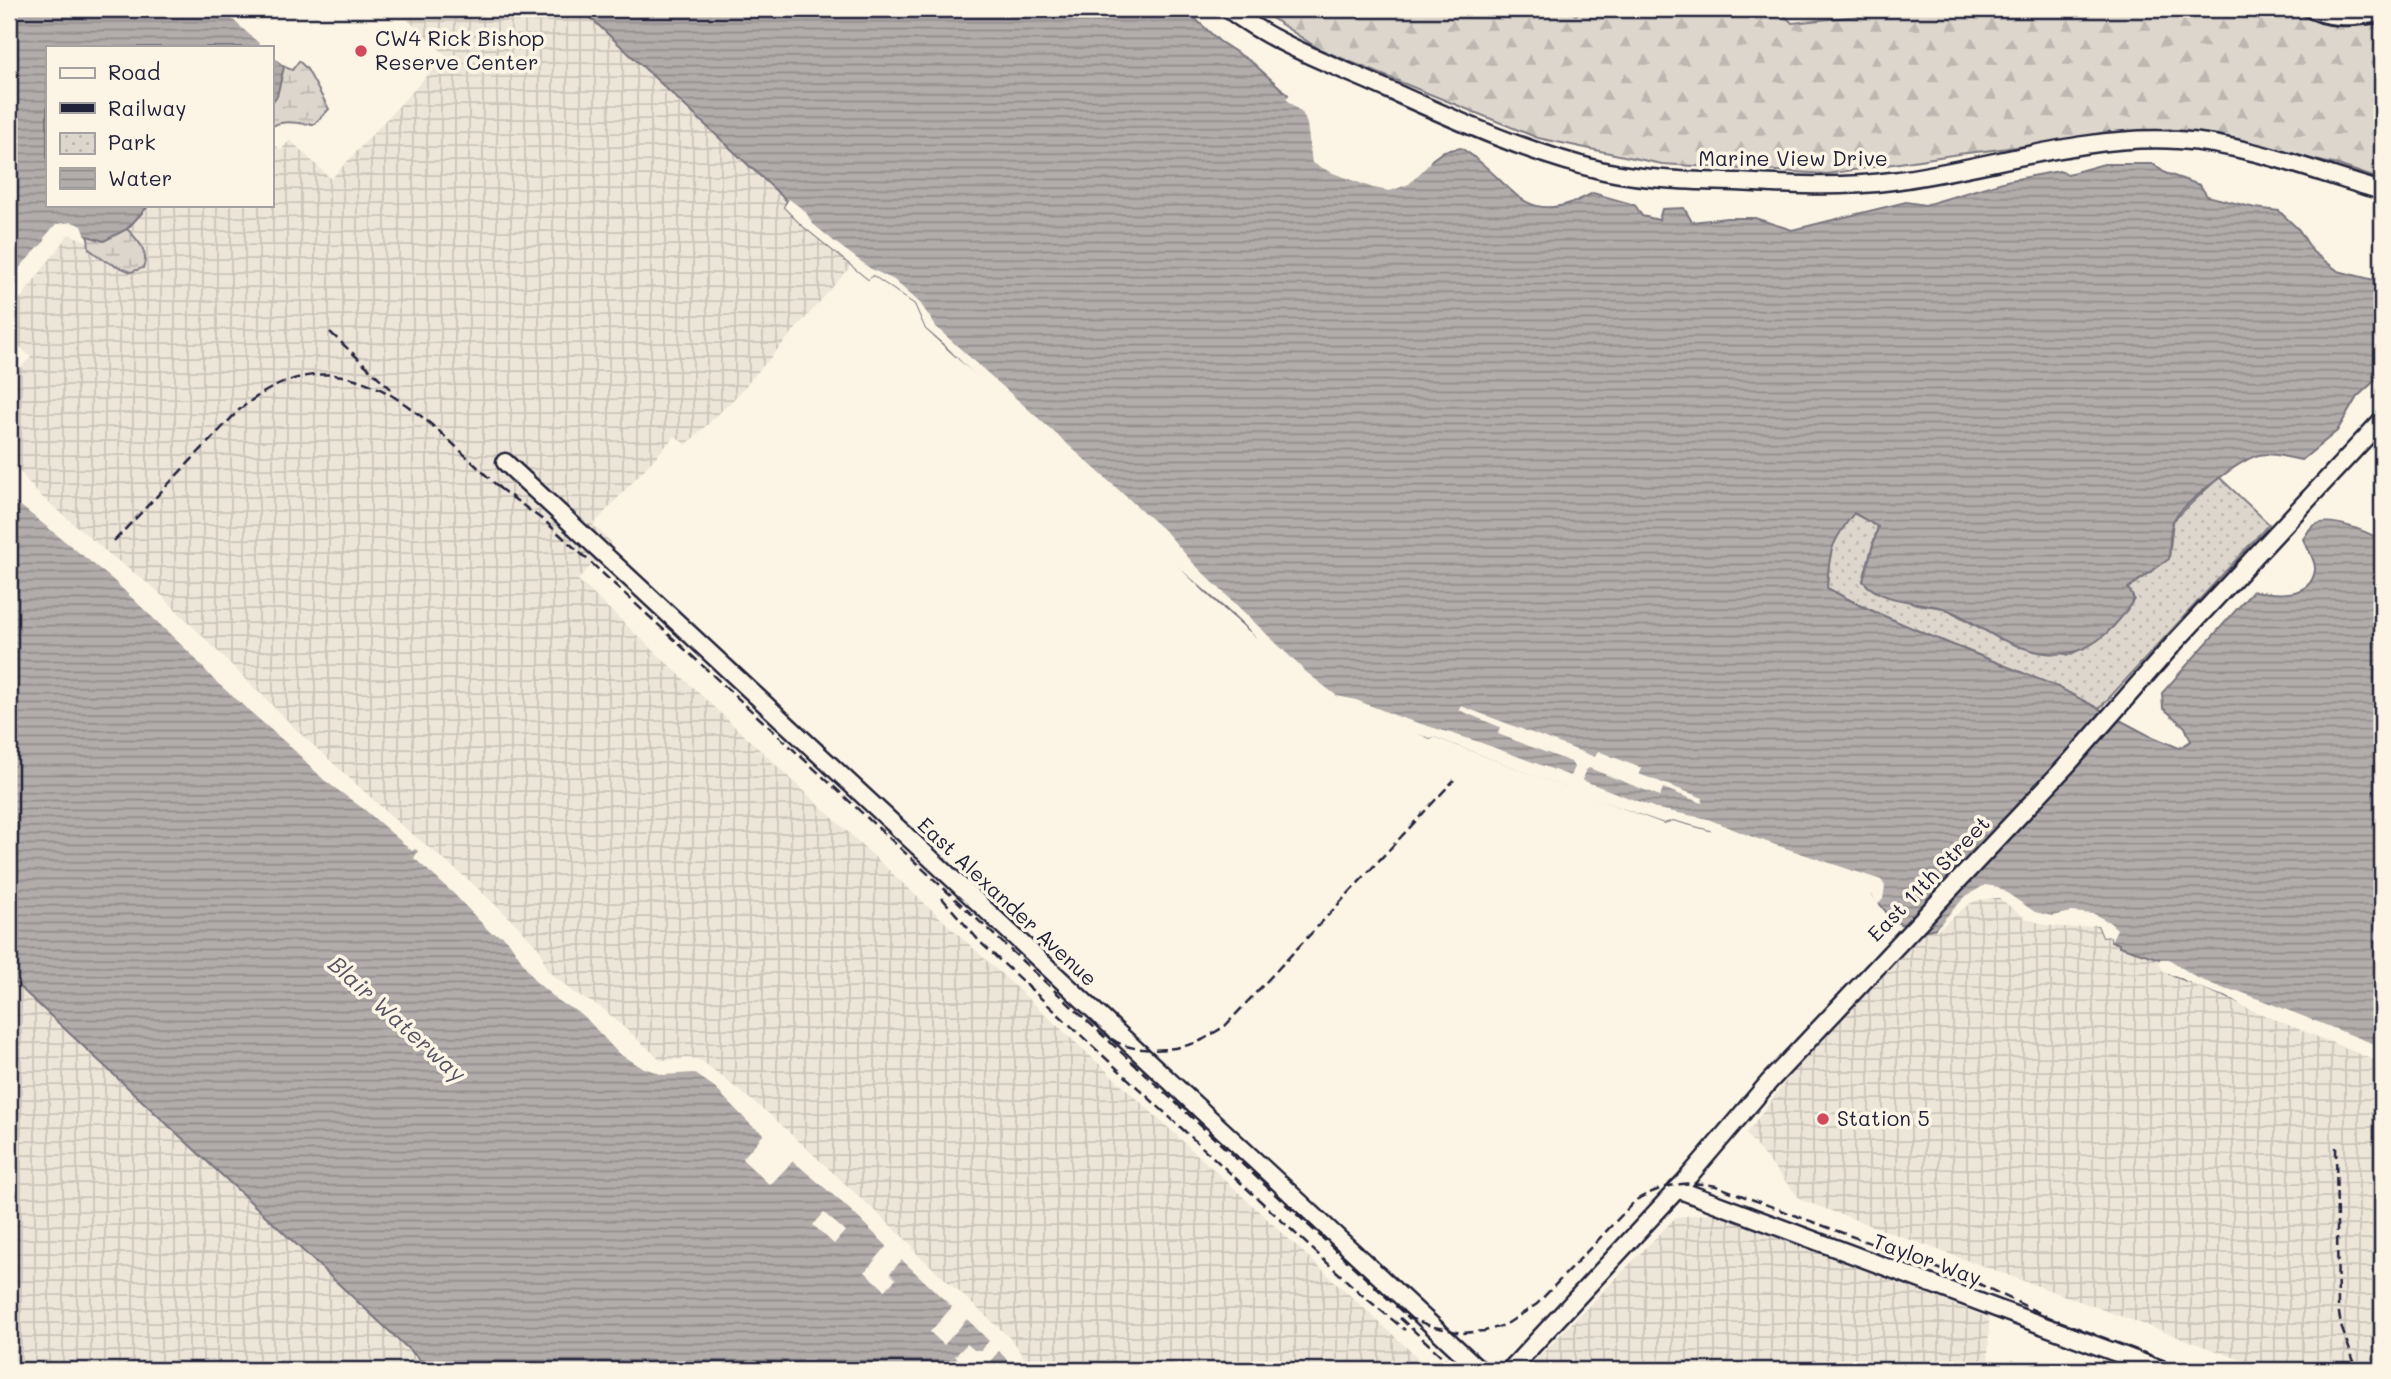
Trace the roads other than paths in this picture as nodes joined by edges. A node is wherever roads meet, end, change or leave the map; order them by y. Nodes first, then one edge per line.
1 (1228, 9) edge
2 (2306, 9) edge
3 (2382, 16) edge
4 (2382, 191) edge
5 (2382, 420) edge
6 (505, 462) dead end
7 (1678, 1189) junction
8 (1480, 1370) edge
9 (1510, 1370) edge
10 (2162, 1370) edge

1 - 4 street, Marine View Drive
2 - 3 street
5 - 7 street, East 11th Street
6 - 8 street, East Alexander Avenue
7 - 9 street, East 11th Street
7 - 10 street, Taylor Way

